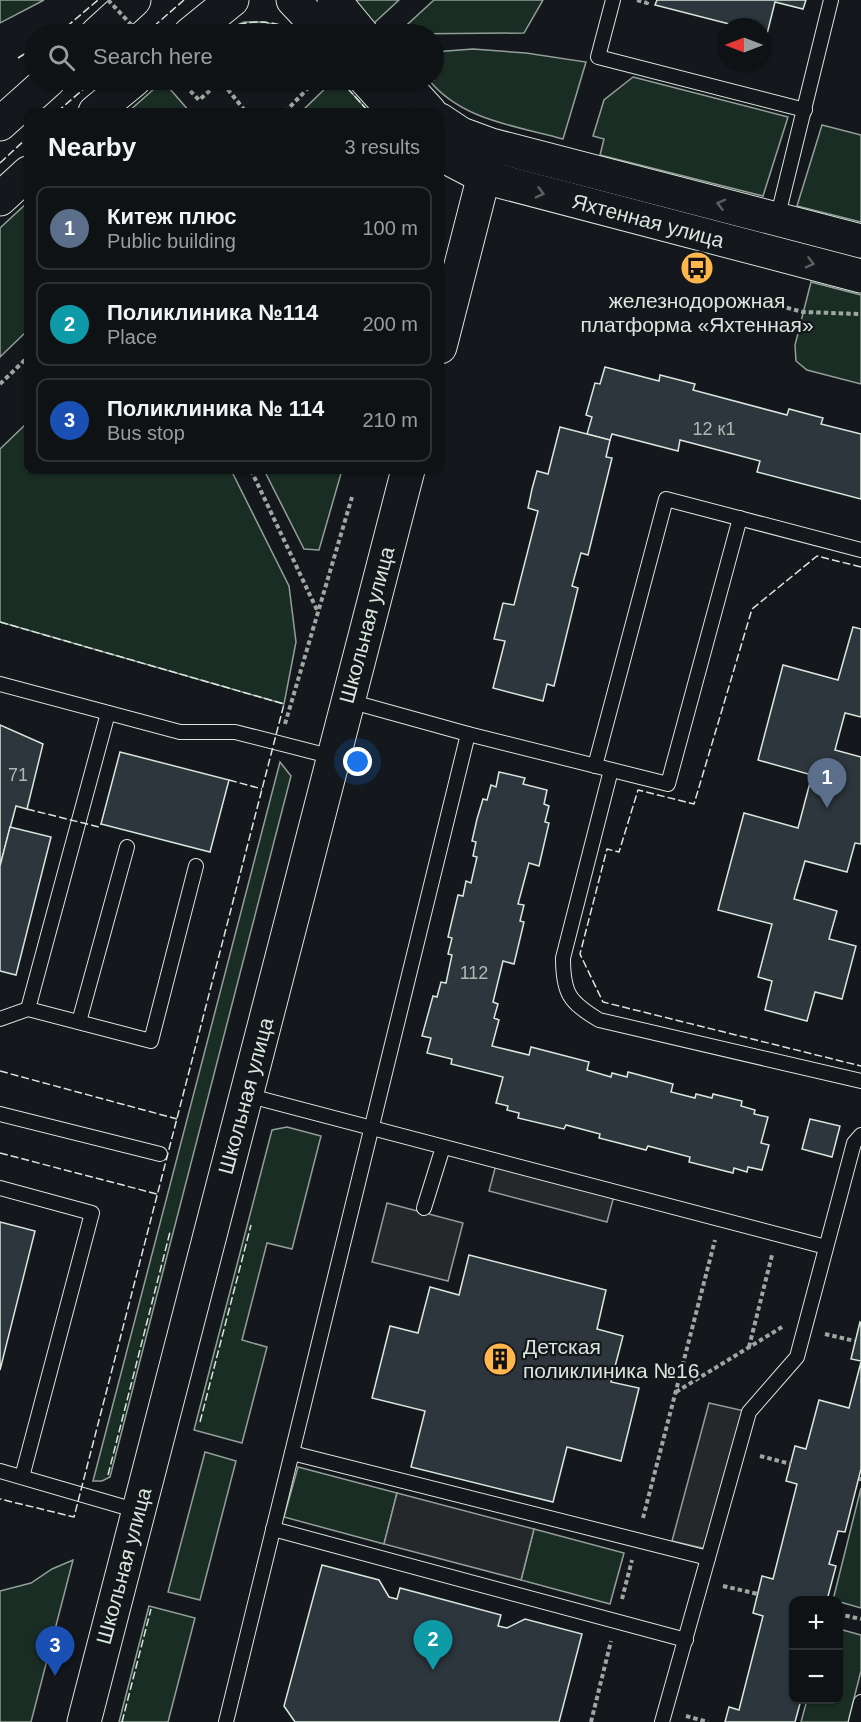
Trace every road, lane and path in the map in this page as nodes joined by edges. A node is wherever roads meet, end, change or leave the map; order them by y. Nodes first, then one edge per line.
1 (108, 0) edge
2 (134, 0) edge
3 (232, 0) edge
4 (294, 0) edge
5 (334, 0) edge
6 (614, 0) edge
7 (637, 0) edge
8 (648, 0) edge
9 (831, 0) edge
10 (108, 24) edge
11 (131, 24) edge
12 (202, 24) edge
13 (316, 24) edge
14 (354, 24) edge
15 (38, 90) edge
16 (122, 90) edge
17 (190, 90) edge
18 (211, 90) edge
19 (228, 90) edge
20 (306, 90) edge
21 (375, 90) edge
22 (410, 90) edge
23 (99, 108) edge
24 (243, 108) edge
25 (289, 108) edge
26 (391, 108) edge
27 (426, 108) edge
28 (804, 110) junction
29 (444, 123) edge
30 (0, 124) edge
31 (491, 145) junction
32 (444, 156) edge
33 (24, 177) edge
34 (484, 177) junction
35 (0, 199) edge
36 (773, 236) junction
37 (861, 240) edge
38 (861, 276) edge
39 (765, 302) dead end
40 (861, 314) edge
41 (444, 332) edge
42 (24, 361) edge
43 (0, 384) edge
44 (253, 474) edge
45 (407, 474) edge
46 (352, 497) dead end
47 (740, 518) junction
48 (861, 550) edge
49 (317, 611) junction
50 (0, 684) edge
51 (348, 701) junction
52 (108, 713) junction
53 (468, 734) junction
54 (280, 743) junction
55 (333, 757) junction
56 (595, 766) junction
57 (611, 770) junction
58 (127, 847) dead end
59 (196, 866) dead end
60 (28, 1009) junction
61 (0, 1019) edge
62 (79, 1022) junction
63 (861, 1081) edge
64 (246, 1095) junction
65 (0, 1114) edge
66 (373, 1129) junction
67 (861, 1135) edge
68 (442, 1147) junction
69 (159, 1154) dead end
70 (0, 1188) edge
71 (424, 1208) dead end
72 (720, 1219) junction
73 (777, 1234) junction
74 (826, 1247) junction
75 (809, 1311) junction
76 (844, 1338) dead end
77 (855, 1341) dead end
78 (749, 1347) junction
79 (675, 1392) junction
80 (292, 1453) junction
81 (779, 1461) dead end
82 (791, 1464) dead end
83 (0, 1471) edge
84 (22, 1478) junction
85 (138, 1511) junction
86 (273, 1529) junction
87 (637, 1540) junction
88 (708, 1558) junction
89 (743, 1591) dead end
90 (758, 1594) dead end
91 (843, 1615) edge
92 (861, 1619) edge
93 (616, 1621) junction
94 (686, 1640) junction
95 (861, 1702) edge
96 (84, 1722) edge
97 (226, 1722) edge
98 (591, 1722) edge
99 (662, 1722) edge
100 (856, 1722) edge

1 - 11 path, bridge
2 - 10 street
3 - 12 street
4 - 13 street
5 - 14 street
6 - 28 lane
7 - 8 path
9 - 28 lane
15 - 30 street
16 - 23 street
17 - 18 path
19 - 24 path
20 - 25 path
21 - 26 street
22 - 27 street
28 - 36 lane
29 - 31 street, Яхтенная улица
31 - 34 street
36 -> 31 street, Яхтенная улица
32 - 34 street, Яхтенная улица
33 - 35 street
34 -> 36 street, Яхтенная улица
34 - 41 street
36 - 37 street, Яхтенная улица
36 -> 38 street, Яхтенная улица
39 - 40 path
42 - 43 path
44 - 49 path
45 - 51 street, Школьная улица
46 - 49 path
47 - 48 lane
47 - 56 lane
47 - 57 lane
49 - 54 path
50 - 52 lane
51 - 53 lane
51 - 55 street, Школьная улица
52 - 54 lane
52 - 60 lane
53 - 56 lane
53 - 66 lane
54 - 55 lane
55 - 64 street, Школьная улица
56 - 57 lane
57 - 63 lane
58 - 62 lane
59 - 62 lane
60 - 61 lane
60 - 62 lane
64 - 66 lane
64 - 85 street, Школьная улица
65 - 69 lane
66 - 68 lane
66 - 80 lane
67 - 74 lane
68 - 71 lane
68 - 72 lane
70 - 84 lane
72 - 73 lane
72 - 79 path
73 - 74 lane
73 - 78 path
74 - 75 lane
75 - 78 path
75 - 88 lane
76 - 77 path
78 - 79 path
79 - 87 path
80 - 86 lane
80 - 87 lane
81 - 82 path
83 - 84 lane
84 - 85 lane
85 - 96 street, Школьная улица
86 - 93 lane
86 - 97 lane
87 - 88 lane
87 - 93 path
88 - 94 lane
89 - 90 path
91 - 92 path
93 - 94 lane
93 - 98 path
94 - 99 lane
95 - 100 lane

